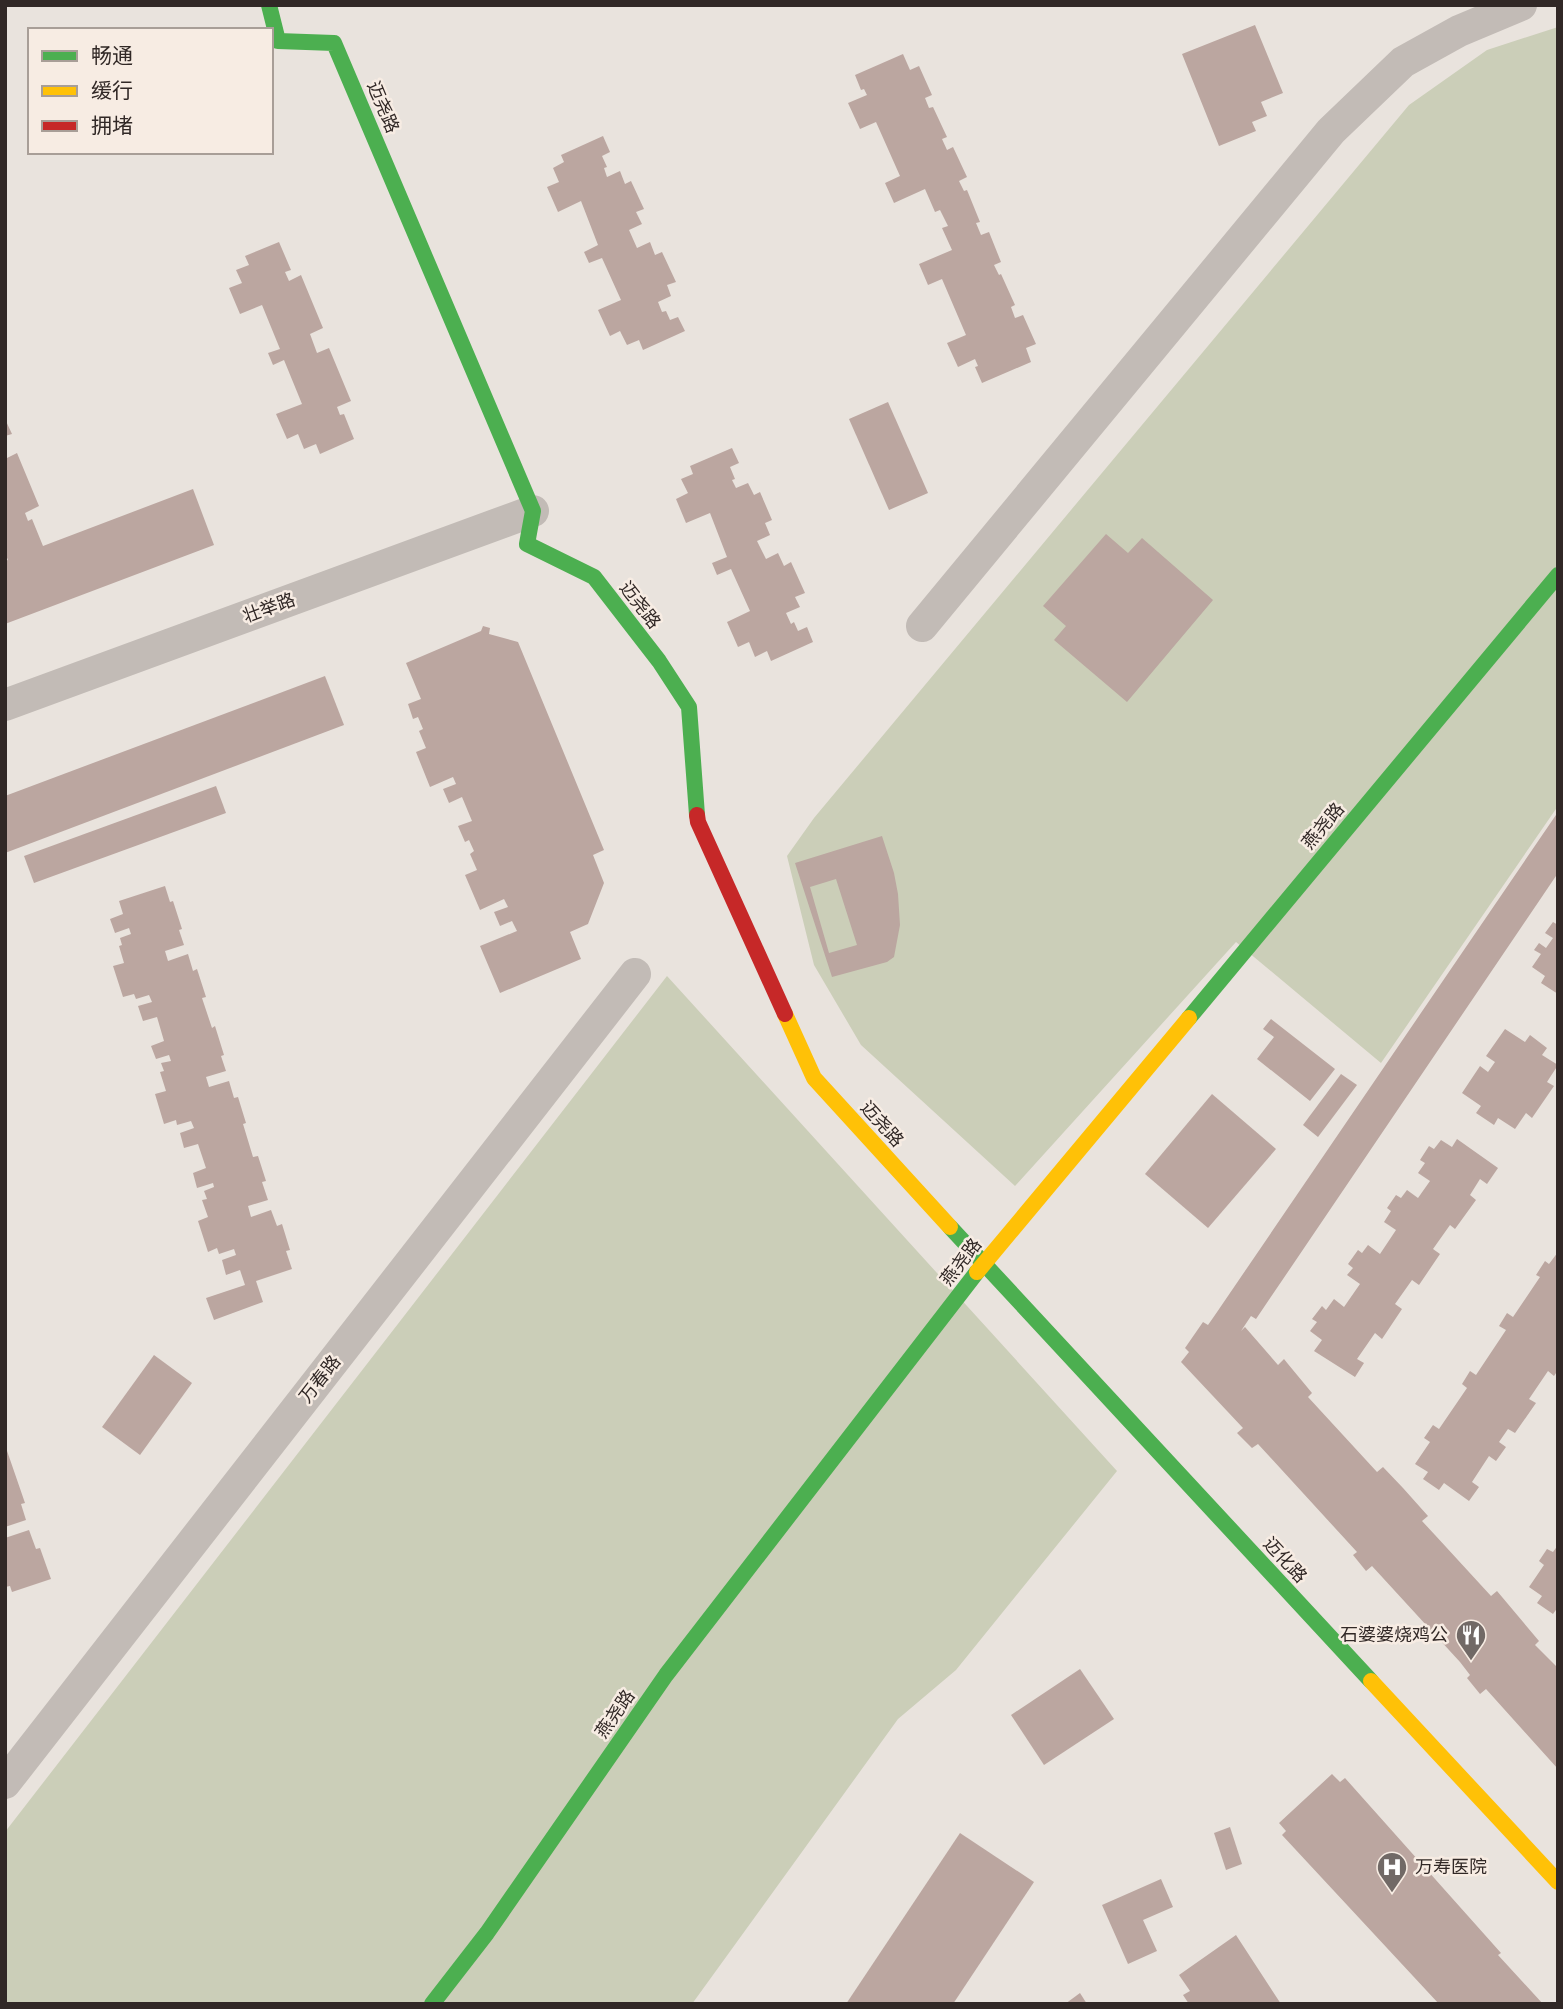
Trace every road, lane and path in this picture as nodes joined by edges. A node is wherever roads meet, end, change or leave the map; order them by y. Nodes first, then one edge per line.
1 (269, 5) edge
2 (1521, 5) edge
3 (533, 511) junction
4 (1558, 575) edge
5 (922, 626) dead end
6 (5, 705) edge
7 (635, 974) dead end
8 (983, 1264) junction
9 (5, 1783) edge
10 (1558, 1882) edge
11 (432, 2004) edge

1 - 3 street, 迈尧路
2 - 5 street
3 - 6 street, 壮举路
3 - 8 street, 迈尧路
4 - 8 street, 燕尧路
7 - 9 street, 万春路
8 - 10 street, 迈化路
8 - 11 street, 燕尧路

